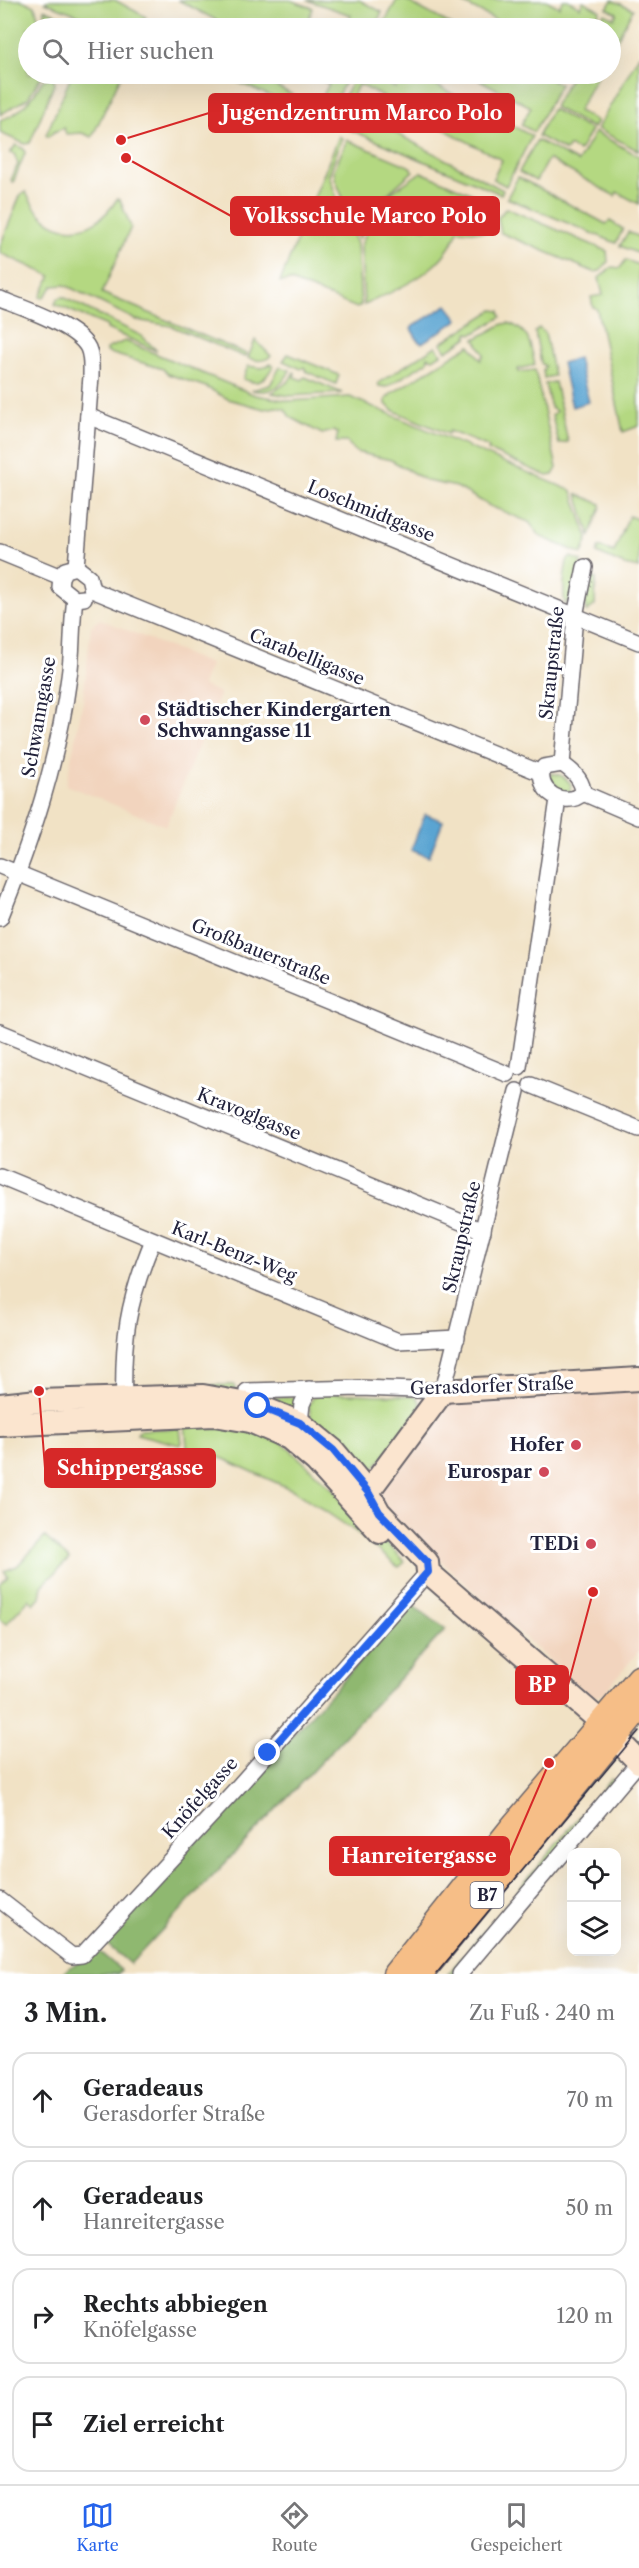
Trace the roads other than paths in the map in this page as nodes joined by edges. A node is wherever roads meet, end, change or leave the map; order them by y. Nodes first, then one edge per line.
1 (0, 299) edge
2 (88, 416) junction
3 (0, 552) edge
4 (76, 567) junction
5 (585, 567) dead end
6 (61, 577) junction
7 (92, 590) junction
8 (75, 599) junction
9 (576, 616) junction
10 (639, 642) edge
11 (562, 764) junction
12 (541, 773) junction
13 (583, 793) junction
14 (558, 799) junction
15 (639, 817) edge
16 (0, 866) edge
17 (18, 873) junction
18 (0, 918) edge
19 (0, 1032) edge
20 (513, 1071) junction
21 (524, 1088) junction
22 (639, 1129) edge
23 (0, 1176) edge
24 (483, 1231) junction
25 (153, 1240) junction
26 (457, 1338) junction
27 (639, 1379) edge
28 (309, 1389) junction
29 (443, 1391) junction
30 (247, 1392) dead end
31 (124, 1408) junction
32 (0, 1412) edge
33 (295, 1430) junction
34 (368, 1492) junction
35 (428, 1572) junction
36 (639, 1678) edge
37 (639, 1708) edge
38 (609, 1731) junction
39 (639, 1762) edge
40 (0, 1900) edge
41 (395, 1974) edge
42 (421, 1974) edge
43 (460, 1974) edge

1 - 2 street
2 - 4 street
2 - 9 street, Loschmidtgasse
3 - 6 street
4 - 6 street
4 - 7 street
5 - 9 street, Skraupstraße
6 - 8 street
7 - 8 street
7 - 12 street, Carabelligasse
8 - 17 street, Schwanngasse
9 - 10 street, Loschmidtgasse
9 - 11 street, Skraupstraße
11 - 12 street
11 - 13 street
12 - 14 street
13 - 14 street
13 - 15 street
14 - 20 street
16 - 17 street, Großbauerstraße
17 - 18 street, Schwanngasse
17 - 20 street, Großbauerstraße
19 - 24 street, Kravoglgasse
20 - 21 street
21 - 22 street
21 - 24 street, Skraupstraße
23 - 25 street, Karl-Benz-Weg
24 - 26 street, Skraupstraße
25 - 26 street, Karl-Benz-Weg
25 - 31 street
26 - 29 street, Skraupstraße
27 - 29 main road, Gerasdorfer Straße
28 - 29 street, Gerasdorfer Straße
28 - 30 street, Gerasdorfer Straße
28 - 33 street
29 - 34 main road
31 - 32 main road
31 - 33 main road
33 - 34 main road
33 - 35 main road
34 - 35 main road
35 - 38 main road
35 - 40 street, Knöfelgasse
36 - 38 main road, B7
37 - 38 main road, B7
38 - 39 main road
38 - 41 main road, B7
38 - 42 main road, B7
39 - 43 street

